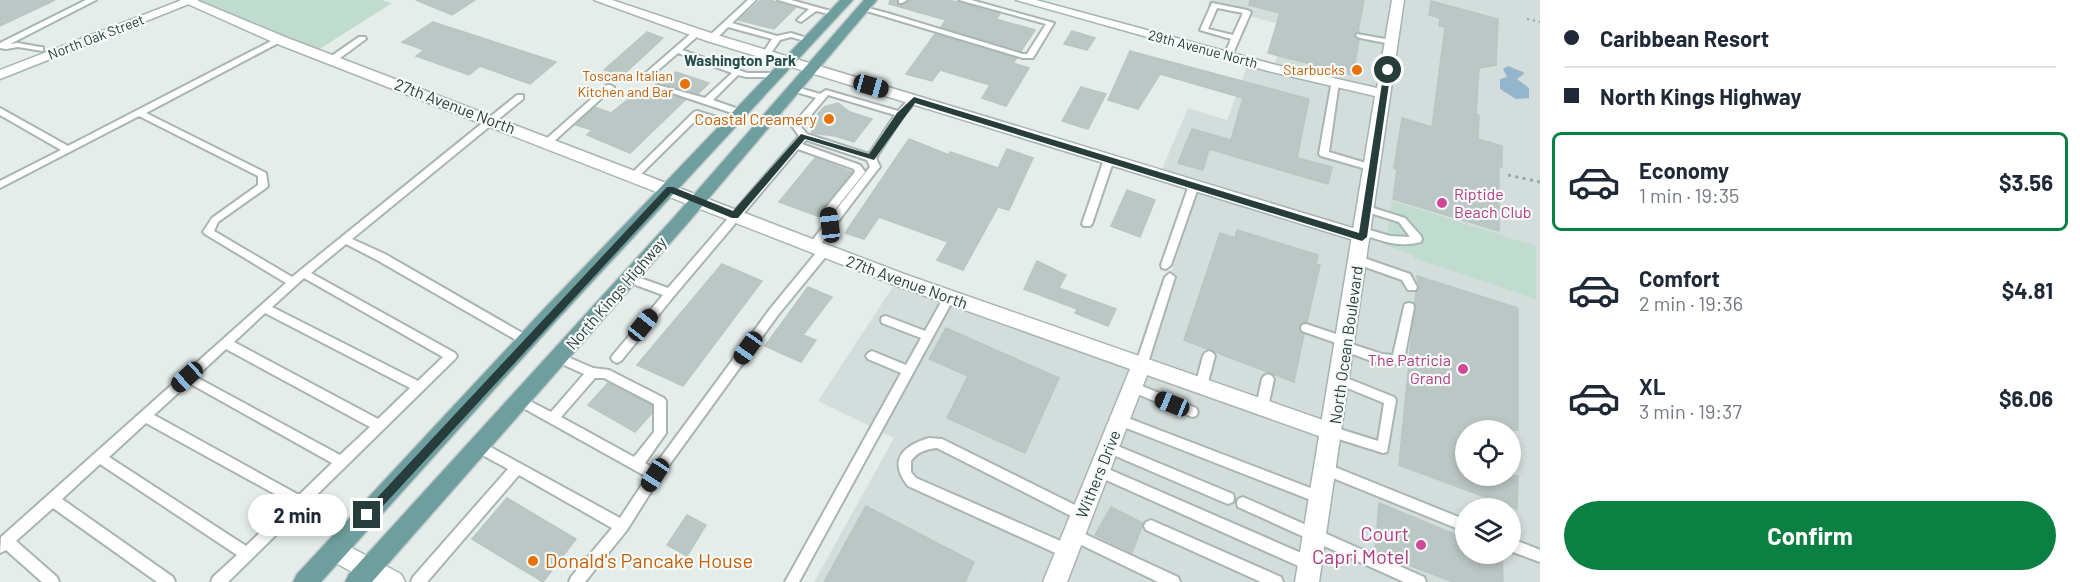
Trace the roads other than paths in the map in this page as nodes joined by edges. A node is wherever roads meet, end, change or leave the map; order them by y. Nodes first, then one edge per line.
1 (92, 0) edge
2 (170, 0) edge
3 (600, 0) edge
4 (752, 0) edge
5 (782, 0) edge
6 (963, 0) edge
7 (1398, 0) edge
8 (189, 1) edge
9 (1028, 2) edge
10 (842, 4) edge
11 (868, 4) edge
12 (814, 8) junction
13 (1026, 17) junction
14 (801, 20) dead end
15 (727, 24) junction
16 (697, 33) junction
17 (1360, 36) dead end
18 (712, 38) junction
19 (777, 38) junction
20 (1236, 38) junction
21 (362, 39) dead end
22 (280, 40) junction
23 (809, 40) junction
24 (1391, 42) junction
25 (1, 48) edge
26 (40, 49) junction
27 (676, 50) junction
28 (765, 54) junction
29 (1228, 56) junction
30 (333, 59) junction
31 (789, 61) junction
32 (0, 64) edge
33 (814, 69) junction
34 (738, 71) junction
35 (0, 75) edge
36 (776, 75) junction
37 (645, 77) dead end
38 (1335, 82) junction
39 (610, 87) dead end
40 (658, 87) dead end
41 (796, 89) junction
42 (1384, 94) junction
43 (520, 97) dead end
44 (822, 97) junction
45 (914, 100) junction
46 (707, 101) junction
47 (0, 111) edge
48 (139, 113) junction
49 (900, 114) junction
50 (772, 116) junction
51 (736, 118) junction
52 (489, 119) junction
53 (798, 125) junction
54 (804, 136) junction
55 (548, 142) junction
56 (795, 145) junction
57 (67, 149) junction
58 (871, 158) junction
59 (1109, 159) junction
60 (1373, 168) junction
61 (635, 175) junction
62 (0, 185) edge
63 (1194, 185) junction
64 (670, 189) junction
65 (697, 199) junction
66 (1366, 209) junction
67 (735, 215) junction
68 (1087, 224) dead end
69 (830, 225) junction
70 (1363, 234) junction
71 (344, 239) junction
72 (818, 248) junction
73 (1358, 260) junction
74 (1166, 265) dead end
75 (303, 273) junction
76 (1170, 277) dead end
77 (630, 278) junction
78 (292, 282) junction
79 (1412, 287) dead end
80 (670, 293) junction
81 (949, 298) junction
82 (1408, 307) dead end
83 (264, 308) junction
84 (886, 320) dead end
85 (1306, 328) dead end
86 (927, 336) junction
87 (527, 341) junction
88 (225, 343) junction
89 (1343, 343) junction
90 (872, 356) dead end
91 (1209, 356) dead end
92 (559, 358) junction
93 (616, 358) dead end
94 (1141, 366) junction
95 (908, 371) junction
96 (591, 374) junction
97 (187, 377) junction
98 (1268, 379) dead end
99 (1339, 380) junction
100 (1201, 386) junction
101 (419, 387) junction
102 (1132, 387) junction
103 (520, 401) junction
104 (1262, 407) junction
105 (1192, 412) dead end
106 (144, 417) junction
107 (552, 419) junction
108 (1119, 420) junction
109 (379, 426) junction
110 (1333, 432) junction
111 (479, 447) junction
112 (1108, 447) junction
113 (99, 457) junction
114 (341, 462) junction
115 (636, 465) junction
116 (517, 468) junction
117 (1327, 470) junction
118 (1099, 471) junction
119 (655, 475) junction
120 (1228, 498) dead end
121 (1322, 499) junction
122 (52, 500) junction
123 (301, 502) junction
124 (1243, 503) dead end
125 (1455, 522) edge
126 (622, 526) junction
127 (1152, 526) dead end
128 (1074, 533) junction
129 (1316, 536) junction
130 (3, 544) edge
131 (1521, 548) edge
132 (335, 550) junction
133 (247, 554) junction
134 (1540, 556) edge
135 (1309, 573) edge
136 (364, 575) edge
137 (52, 582) edge
138 (168, 582) edge
139 (218, 582) edge
140 (305, 582) edge
141 (393, 582) edge
142 (418, 582) edge
143 (576, 582) edge
144 (792, 582) edge
145 (1055, 582) edge
146 (1173, 582) edge
147 (1276, 582) edge
148 (1419, 582) edge

1 - 25 lane
2 - 26 street, North Oak Street
3 - 16 street
4 - 15 lane
5 - 12 lane
6 - 13 lane
7 - 24 street, North Ocean Boulevard
8 - 22 street, 27th Avenue North
8 - 35 street, North Oak Street
9 - 13 lane
9 - 29 street, 29th Avenue North
10 - 12 lane
10 - 23 main road, North Kings Highway
11 - 13 lane
11 - 33 main road, North Kings Highway
12 - 14 lane
15 - 18 lane
15 - 19 lane
16 - 18 street
16 - 27 lane
17 - 24 lane
18 - 28 street
19 - 23 lane
19 - 28 lane
20 - 20 lane
20 - 29 lane
21 - 30 lane
22 - 30 street, 27th Avenue North
22 - 48 lane
23 - 31 main road, North Kings Highway
24 - 42 street, North Ocean Boulevard
25 - 26 lane
26 - 32 street, North Oak Street
27 - 34 lane
27 - 37 lane
28 - 31 street
29 - 38 street, 29th Avenue North
30 - 52 street, 27th Avenue North
31 - 33 street
31 - 36 main road, North Kings Highway
33 - 41 main road, North Kings Highway
33 - 45 street
34 - 36 lane
34 - 46 lane
36 - 51 main road, North Kings Highway
38 - 42 street, 29th Avenue North
38 - 60 lane
39 - 55 lane
40 - 46 lane
41 - 44 lane
41 - 50 main road, North Kings Highway
42 - 60 street, North Ocean Boulevard
43 - 52 lane
44 - 49 lane
44 - 53 lane
45 - 49 lane
45 - 59 street
46 - 51 lane
47 - 57 lane
48 - 57 lane
48 - 78 lane
49 - 58 lane
50 - 53 lane
50 - 65 main road, North Kings Highway
51 - 61 lane
51 - 64 main road, North Kings Highway
52 - 55 street, 27th Avenue North
52 - 71 lane
53 - 54 lane
54 - 56 lane
54 - 58 lane
55 - 61 street, 27th Avenue North
56 - 67 lane
56 - 69 lane
57 - 62 lane
58 - 69 lane
59 - 63 street
59 - 68 lane
60 - 66 street, North Ocean Boulevard
61 - 64 street, 27th Avenue North
63 - 70 street
63 - 74 lane
64 - 65 street, 27th Avenue North
64 - 87 main road, North Kings Highway
65 - 67 street, 27th Avenue North
65 - 77 main road, North Kings Highway
66 - 70 street, North Ocean Boulevard
66 - 70 lane
67 - 72 street, 27th Avenue North
67 - 80 lane
69 - 72 lane
70 - 73 street, North Ocean Boulevard
71 - 75 lane
71 - 87 lane
72 - 81 street, 27th Avenue North
72 - 119 lane
73 - 79 lane
73 - 89 street, North Ocean Boulevard
75 - 78 lane
75 - 101 lane
76 - 94 lane
77 - 80 lane
77 - 92 main road, North Kings Highway
78 - 83 lane
80 - 93 lane
81 - 86 lane
81 - 94 street, 27th Avenue North
82 - 89 lane
83 - 88 lane
83 - 101 lane
84 - 86 lane
85 - 89 lane
86 - 95 lane
87 - 132 main road, North Kings Highway
88 - 97 lane
88 - 109 lane
89 - 99 street, North Ocean Boulevard
90 - 95 lane
91 - 100 lane
92 - 96 lane
92 - 103 main road, North Kings Highway
94 - 100 street, 27th Avenue North
94 - 102 street, Withers Drive
95 - 144 lane
96 - 107 lane
96 - 115 lane
97 - 106 lane
97 - 114 lane
98 - 104 lane
99 - 110 street, North Ocean Boulevard
99 - 110 lane
100 - 104 street, 27th Avenue North
101 - 109 lane
102 - 105 lane
102 - 108 street, Withers Drive
103 - 107 lane
103 - 111 main road, North Kings Highway
104 - 110 street, 27th Avenue North
106 - 113 lane
106 - 123 lane
107 - 115 lane
108 - 112 street, Withers Drive
108 - 121 lane
109 - 114 lane
110 - 117 street, North Ocean Boulevard
111 - 116 lane
111 - 136 main road, North Kings Highway
112 - 118 street, Withers Drive
112 - 120 lane
113 - 122 lane
113 - 133 lane
114 - 123 lane
115 - 119 lane
116 - 126 lane
116 - 142 lane
117 - 121 street, North Ocean Boulevard
117 - 125 lane
118 - 128 street, Withers Drive
118 - 135 lane
119 - 126 lane
121 - 129 street, North Ocean Boulevard
122 - 130 lane
122 - 138 lane
123 - 133 lane
124 - 129 lane
126 - 143 lane
127 - 147 lane
128 - 128 lane
128 - 145 street, Withers Drive
128 - 146 lane
129 - 135 street, North Ocean Boulevard
129 - 148 lane
130 - 137 lane
131 - 134 lane
132 - 136 street
132 - 140 main road, North Kings Highway
133 - 139 lane
136 - 141 street

